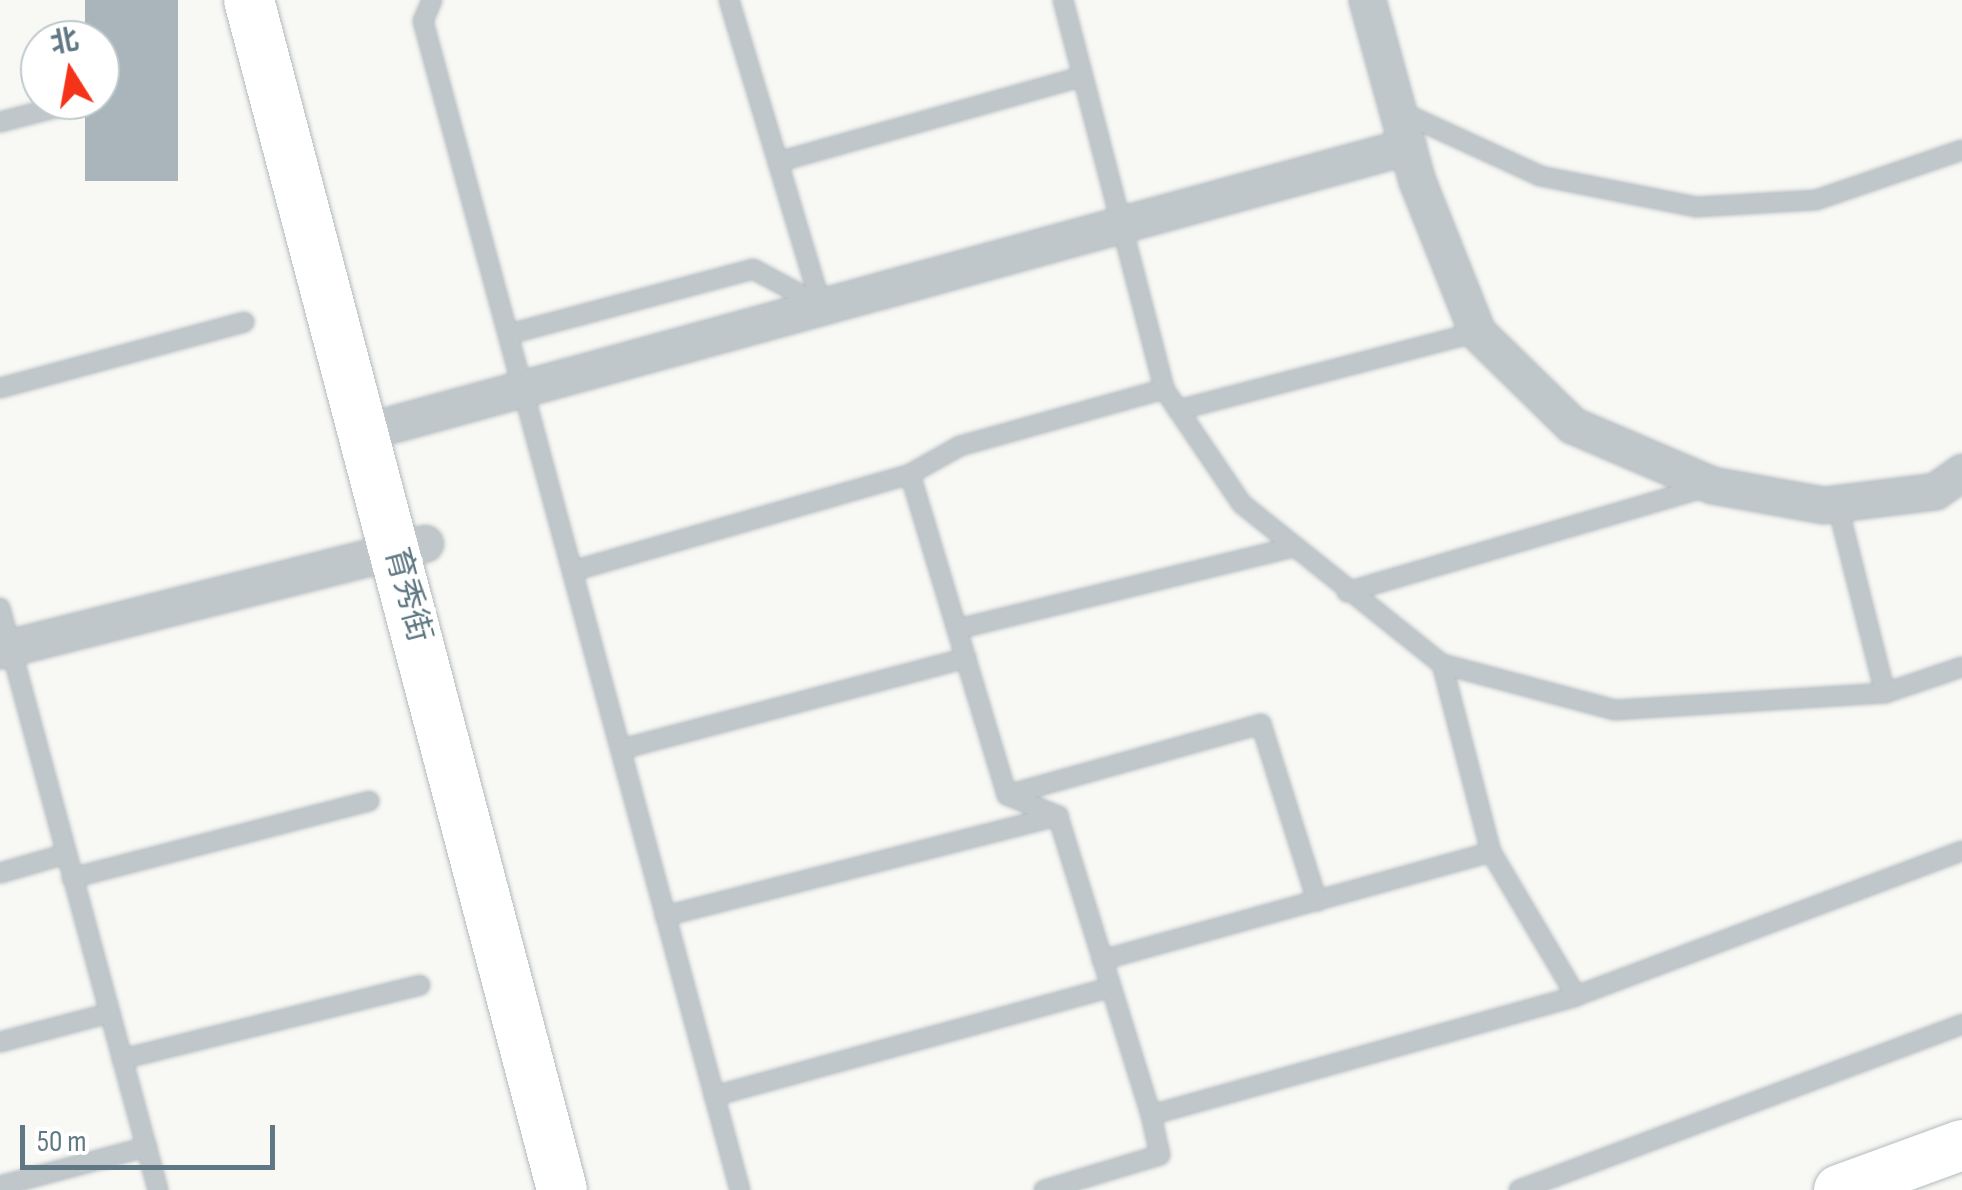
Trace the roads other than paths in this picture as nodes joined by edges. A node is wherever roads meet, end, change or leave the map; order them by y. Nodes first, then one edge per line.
1 (249, 0) edge
2 (282, 0) edge
3 (432, 0) edge
4 (730, 0) edge
5 (1063, 0) edge
6 (1368, 0) edge
7 (1081, 77) junction
8 (1398, 110) junction
9 (1408, 146) junction
10 (1962, 150) edge
11 (778, 162) junction
12 (1115, 226) junction
13 (821, 305) junction
14 (244, 322) dead end
15 (1477, 332) junction
16 (513, 333) junction
17 (528, 385) junction
18 (0, 388) edge
19 (1164, 389) junction
20 (1178, 410) junction
21 (393, 424) junction
22 (1962, 472) edge
23 (910, 474) junction
24 (1712, 485) junction
25 (1837, 503) junction
26 (1294, 546) junction
27 (410, 547) junction
28 (576, 570) junction
29 (1347, 592) junction
30 (0, 608) edge
31 (957, 630) junction
32 (5, 649) edge
33 (966, 658) junction
34 (1442, 664) junction
35 (1962, 666) edge
36 (1885, 693) junction
37 (622, 749) junction
38 (1006, 794) junction
39 (370, 802) dead end
40 (1058, 816) junction
41 (1962, 850) edge
42 (1490, 852) junction
43 (66, 854) junction
44 (0, 872) edge
45 (72, 878) junction
46 (1317, 901) junction
47 (665, 916) junction
48 (1102, 960) junction
49 (420, 985) dead end
50 (1110, 988) junction
51 (1576, 996) junction
52 (110, 1013) junction
53 (1962, 1024) edge
54 (0, 1042) edge
55 (122, 1059) junction
56 (714, 1096) junction
57 (1151, 1115) junction
58 (1962, 1145) edge
59 (146, 1147) junction
60 (0, 1186) edge
61 (158, 1190) edge
62 (562, 1190) edge
63 (594, 1190) edge
64 (740, 1190) edge
65 (1044, 1190) edge
66 (1519, 1190) edge
67 (1840, 1190) edge

1 - 27 street, 育秀街
2 - 21 street, 育秀街
3 - 16 lane
4 - 11 lane
5 - 7 lane
6 - 8 street
7 - 11 lane
7 - 12 lane
8 - 9 street
8 - 10 lane
9 - 12 street
9 - 15 street
11 - 13 lane
12 - 13 street
12 - 19 lane
13 - 16 lane
13 - 17 street
14 - 18 lane
15 - 20 lane
15 - 24 street
16 - 17 lane
17 - 21 street
17 - 28 lane
19 - 20 lane
19 - 23 lane
20 - 26 lane
21 - 27 street, 育秀街
22 - 25 street
23 - 28 lane
23 - 31 lane
24 - 25 street
24 - 29 lane
25 - 36 lane
26 - 29 lane
26 - 31 lane
27 - 32 street
27 - 62 street, 育秀街
27 - 63 street, 育秀街
28 - 37 lane
29 - 34 lane
30 - 32 lane
31 - 33 lane
32 - 43 lane
33 - 37 lane
33 - 38 lane
34 - 36 lane
34 - 42 lane
35 - 36 lane
37 - 47 lane
38 - 40 lane
38 - 46 lane
39 - 45 lane
40 - 47 lane
40 - 48 lane
41 - 51 lane
42 - 46 lane
42 - 51 lane
43 - 44 lane
43 - 45 lane
45 - 52 lane
46 - 48 lane
47 - 56 lane
48 - 50 lane
49 - 55 lane
50 - 56 lane
50 - 57 lane
51 - 57 lane
52 - 54 lane
52 - 55 lane
53 - 66 lane
55 - 59 lane
56 - 64 lane
57 - 65 lane
58 - 67 street
59 - 60 lane
59 - 61 lane

